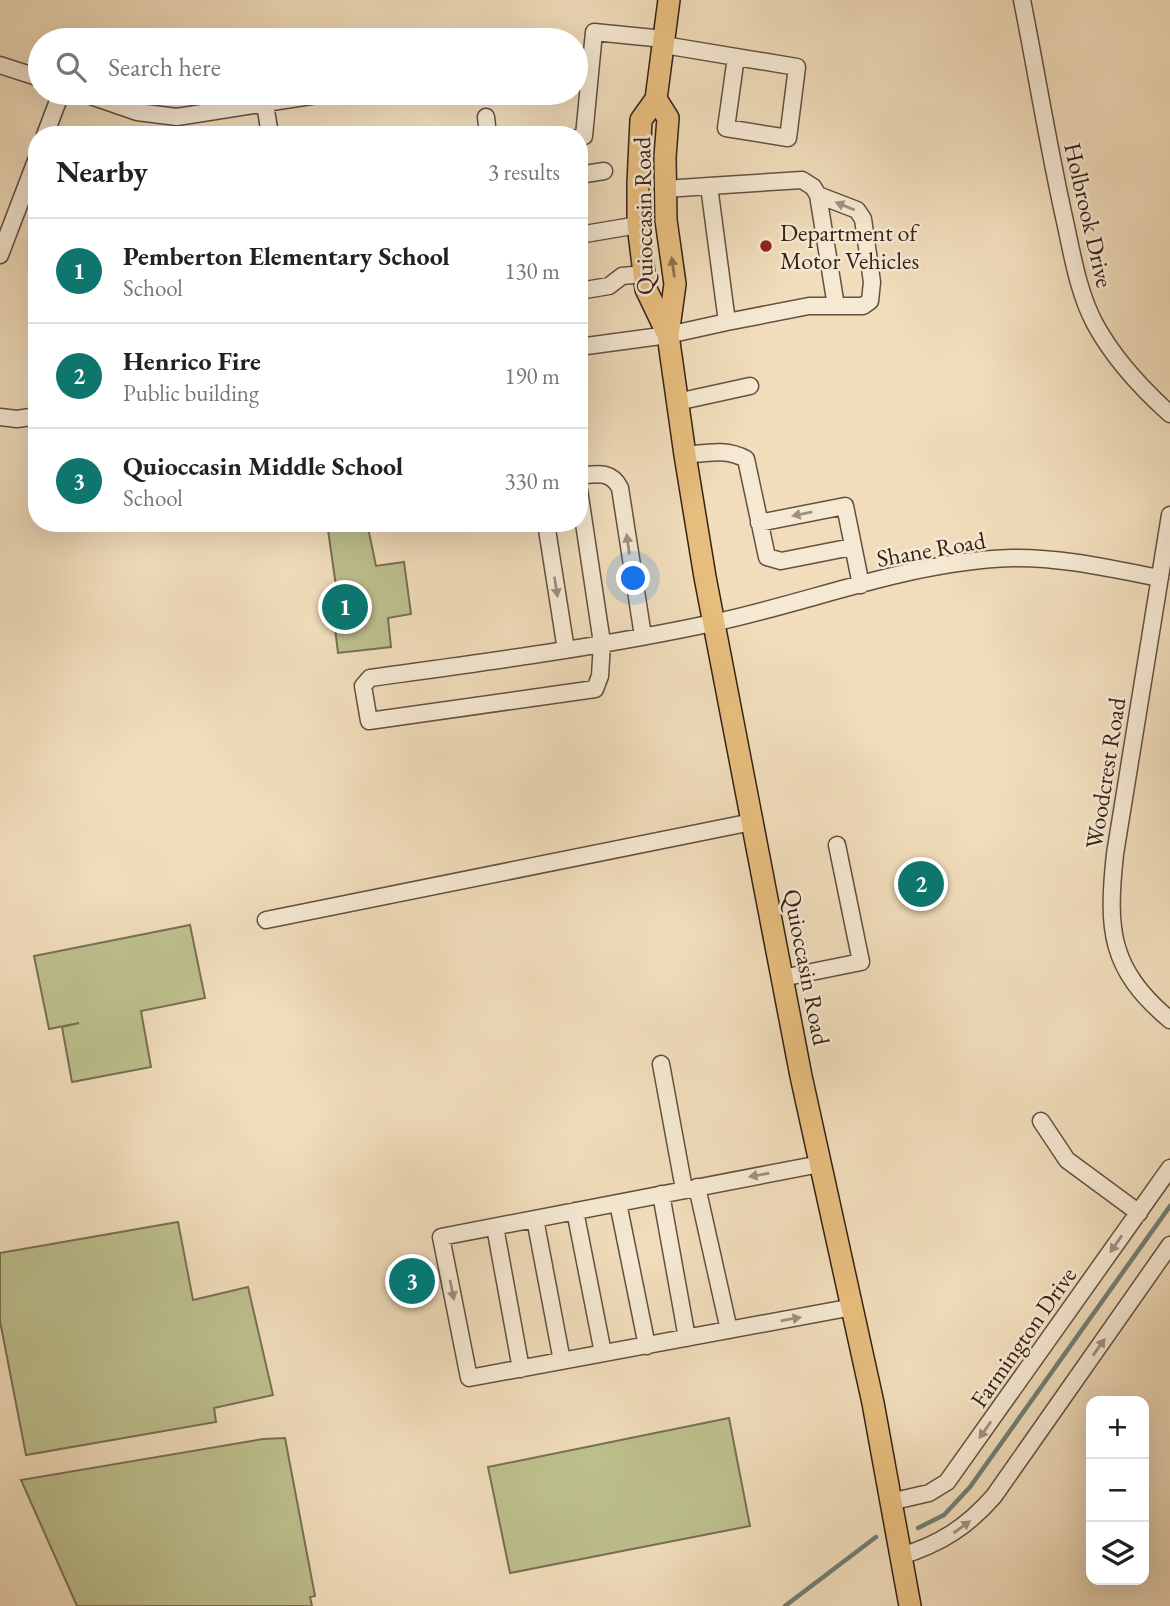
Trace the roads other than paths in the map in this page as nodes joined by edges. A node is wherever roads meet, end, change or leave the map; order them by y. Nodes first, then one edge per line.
1 (670, 0) edge
2 (1022, 0) edge
3 (664, 42) junction
4 (736, 57) junction
5 (0, 65) edge
6 (28, 74) edge
7 (588, 94) edge
8 (656, 99) junction
9 (57, 105) edge
10 (117, 105) edge
11 (259, 105) edge
12 (265, 105) edge
13 (587, 105) edge
14 (486, 117) dead end
15 (49, 126) edge
16 (269, 126) edge
17 (487, 126) edge
18 (585, 126) edge
19 (604, 171) dead end
20 (588, 174) edge
21 (28, 182) edge
22 (709, 186) junction
23 (666, 189) junction
24 (818, 195) junction
25 (638, 225) junction
26 (588, 233) edge
27 (0, 255) edge
28 (644, 274) junction
29 (588, 290) edge
30 (836, 306) junction
31 (727, 322) junction
32 (668, 335) junction
33 (588, 345) edge
34 (750, 386) dead end
35 (677, 402) junction
36 (1170, 414) edge
37 (0, 417) edge
38 (28, 417) edge
39 (685, 455) junction
40 (588, 475) edge
41 (1170, 515) edge
42 (759, 523) junction
43 (547, 532) edge
44 (586, 532) edge
45 (852, 547) junction
46 (1160, 578) junction
47 (861, 585) junction
48 (715, 623) junction
49 (643, 636) junction
50 (602, 643) junction
51 (566, 650) junction
52 (752, 822) junction
53 (837, 845) dead end
54 (266, 920) dead end
55 (782, 978) junction
56 (1170, 1020) edge
57 (661, 1064) dead end
58 (1041, 1121) dead end
59 (820, 1164) junction
60 (1170, 1168) edge
61 (691, 1188) junction
62 (660, 1194) junction
63 (618, 1203) junction
64 (575, 1211) junction
65 (1139, 1213) junction
66 (535, 1219) junction
67 (495, 1227) junction
68 (1170, 1245) edge
69 (853, 1307) junction
70 (729, 1330) junction
71 (687, 1338) junction
72 (647, 1346) junction
73 (603, 1353) junction
74 (562, 1360) junction
75 (522, 1369) junction
76 (890, 1502) junction
77 (901, 1556) junction
78 (910, 1606) edge

1 - 3 main road, Quioccasin Road
2 - 36 street, Holbrook Drive
3 - 4 street
3 - 7 street
3 - 8 main road, Quioccasin Road
4 - 4 street
5 - 6 street
8 - 23 main road, Quioccasin Road
8 - 25 main road, Quioccasin Road
9 - 15 street
10 - 11 street
12 - 16 street
13 - 18 street
14 - 17 street
19 - 20 street
21 - 27 street
22 - 23 street
22 - 24 street
22 - 31 street
32 -> 23 main road, Quioccasin Road
24 - 30 street
30 -> 24 street
25 - 26 street
25 - 28 main road, Quioccasin Road
28 - 29 street
28 - 32 main road, Quioccasin Road
30 - 31 street
31 - 32 street
32 - 33 street
32 - 35 main road, Quioccasin Road
34 - 35 street
35 - 39 main road, Quioccasin Road
37 - 38 street
39 - 42 street
39 - 48 main road, Quioccasin Road
49 -> 40 street
41 - 46 street, Woodcrest Road
42 - 45 street
45 -> 42 street
43 -> 51 street
44 - 50 street
45 - 47 street
46 - 47 street, Shane Road
46 - 56 street, Woodcrest Road
47 - 48 street, Shane Road
48 - 49 street, Shane Road
48 - 52 main road, Quioccasin Road
49 - 50 street, Shane Road
50 - 51 street, Shane Road
50 - 51 street, Shane Road
52 - 54 street
52 - 55 main road, Quioccasin Road
53 - 55 street
55 - 59 main road, Quioccasin Road
57 - 61 street
58 - 65 street
59 -> 61 street
59 - 69 main road, Quioccasin Road
60 - 65 street, Farmington Drive
61 - 62 street
61 - 70 street
62 - 63 street
62 - 71 street
63 - 64 street
63 - 72 street
64 - 66 street
64 - 73 street
65 -> 76 street, Farmington Drive
66 - 67 street
66 - 74 street
67 - 75 street
67 -> 75 street
77 -> 68 street
70 -> 69 street
69 - 76 main road, Quioccasin Road
70 - 71 street
71 - 72 street
72 - 73 street
73 - 74 street
74 - 75 street
76 - 77 main road, Quioccasin Road
77 - 78 main road, Quioccasin Road

